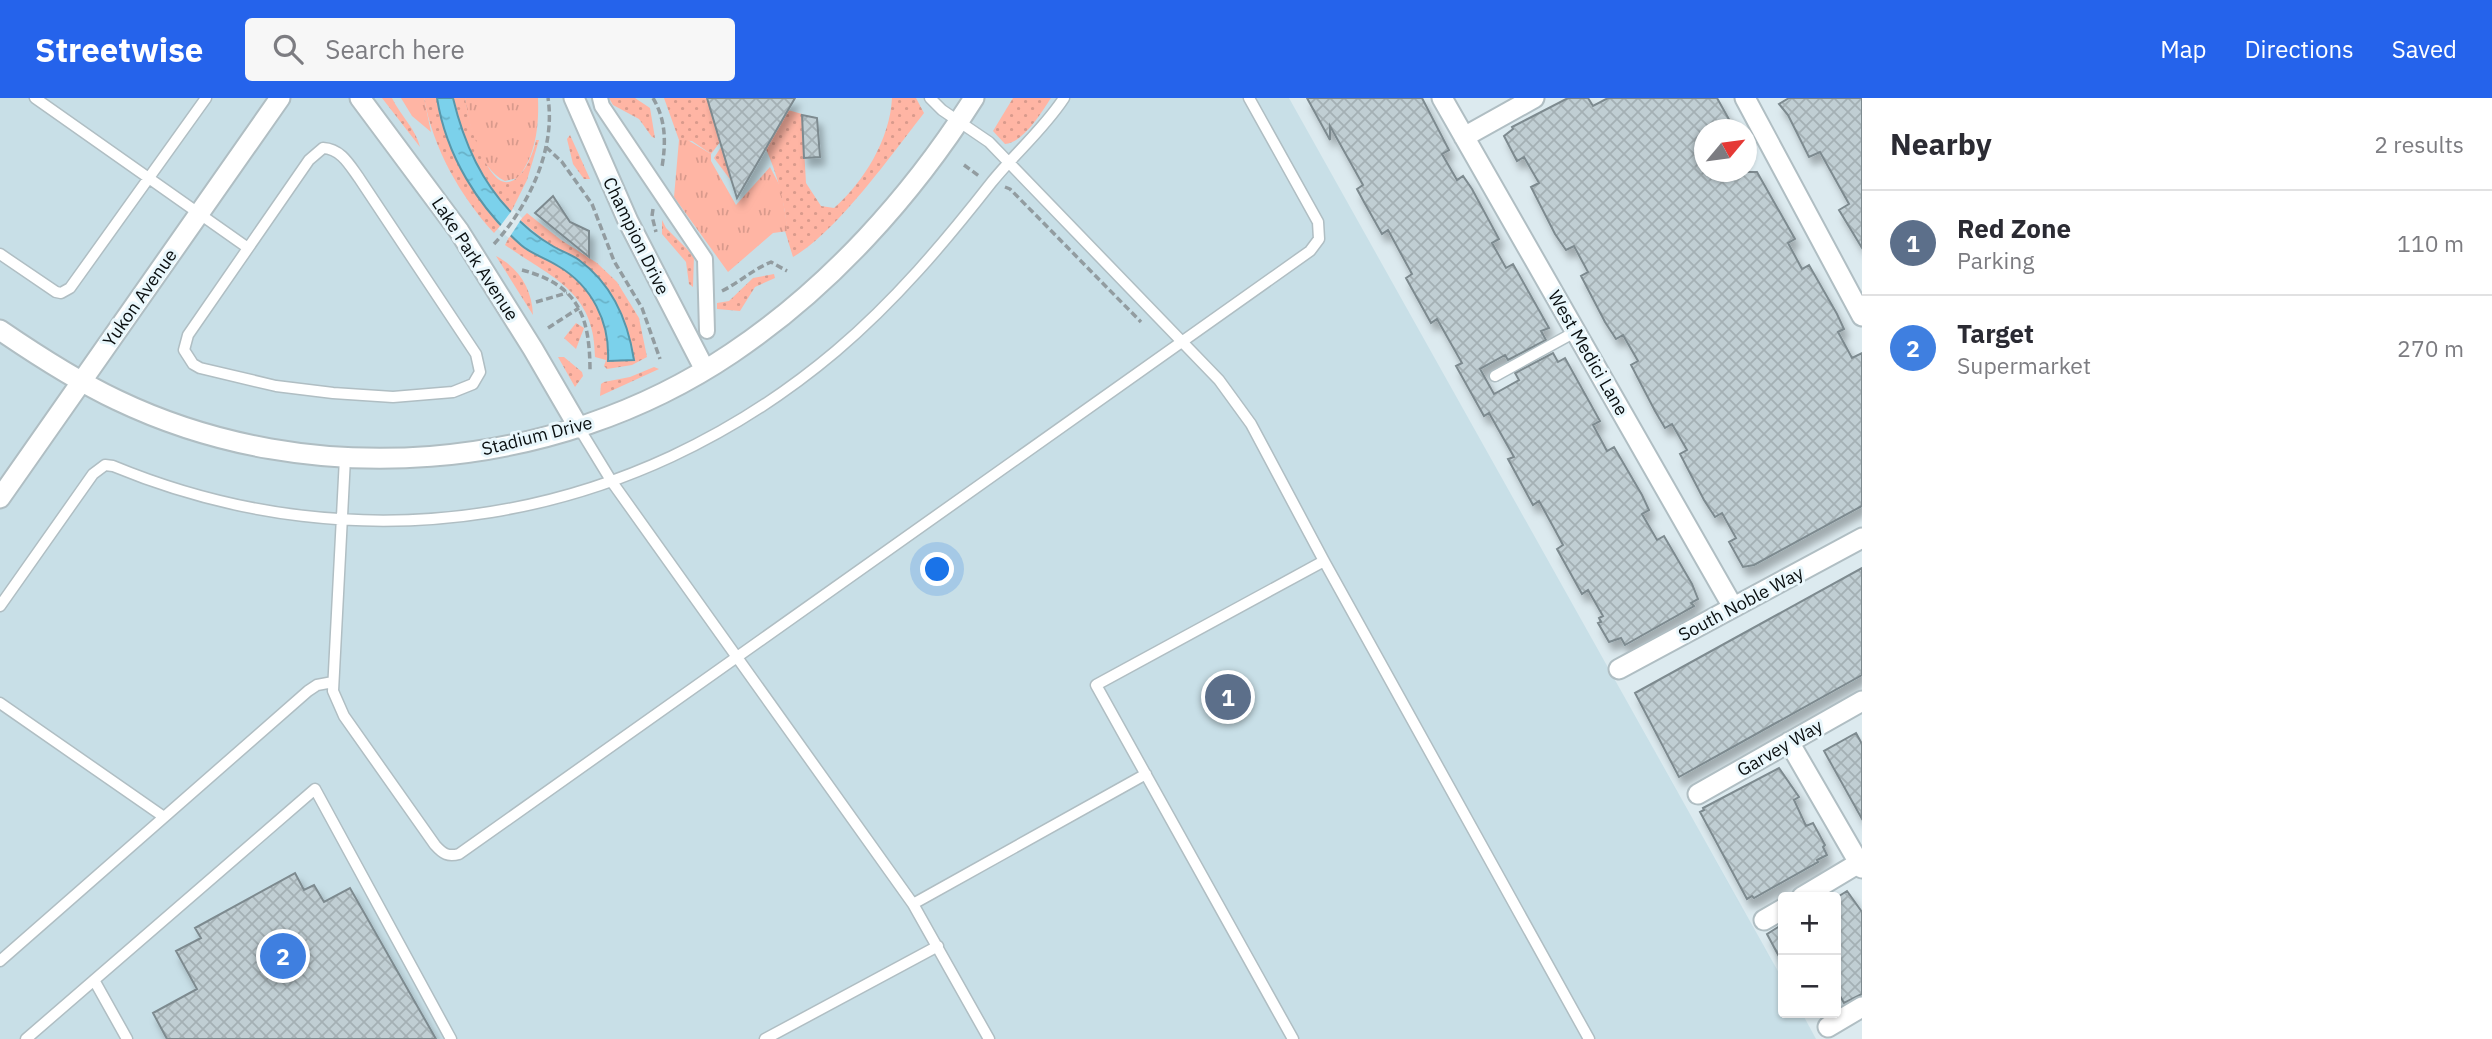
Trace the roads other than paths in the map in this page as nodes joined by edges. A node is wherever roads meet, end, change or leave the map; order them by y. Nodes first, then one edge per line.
1 (35, 98) edge
2 (206, 98) edge
3 (280, 98) edge
4 (360, 98) edge
5 (574, 98) edge
6 (600, 98) edge
7 (930, 98) edge
8 (974, 98) edge
9 (1064, 98) edge
10 (1249, 98) edge
11 (1442, 98) edge
12 (1534, 98) edge
13 (1745, 98) edge
14 (959, 121) junction
15 (1464, 137) junction
16 (1008, 163) junction
17 (149, 178) junction
18 (200, 213) junction
19 (248, 248) junction
20 (0, 254) edge
21 (1862, 316) edge
22 (0, 330) edge
23 (707, 331) dead end
24 (1575, 331) junction
25 (1181, 342) junction
26 (705, 370) junction
27 (1496, 376) dead end
28 (81, 382) junction
29 (579, 428) junction
30 (345, 458) junction
31 (612, 482) junction
32 (0, 498) edge
33 (341, 520) junction
34 (1862, 538) edge
35 (1324, 561) junction
36 (0, 606) edge
37 (1733, 607) junction
38 (737, 657) junction
39 (1619, 669) dead end
40 (333, 682) junction
41 (1862, 701) edge
42 (0, 704) edge
43 (1789, 742) junction
44 (1146, 774) junction
45 (1698, 794) dead end
46 (164, 817) junction
47 (1860, 865) edge
48 (1811, 892) edge
49 (914, 904) junction
50 (1778, 912) edge
51 (1764, 920) dead end
52 (938, 946) junction
53 (0, 961) edge
54 (94, 980) junction
55 (1862, 1007) edge
56 (1828, 1027) dead end
57 (26, 1039) edge
58 (127, 1039) edge
59 (451, 1039) edge
60 (765, 1039) edge
61 (989, 1039) edge
62 (1293, 1039) edge
63 (1589, 1039) edge

1 - 17 lane
2 - 17 lane
3 - 18 street, Yukon Avenue
4 - 29 street, Lake Park Avenue
5 - 26 street, Champion Drive
6 - 23 street
7 - 14 lane
8 - 14 street, Stadium Drive
9 - 16 lane
10 - 25 lane
11 - 15 street, West Medici Lane
12 - 15 street
13 - 21 street
14 - 16 lane
14 - 26 street, Stadium Drive
15 - 24 street, West Medici Lane
16 - 25 lane
16 - 31 lane
17 - 18 lane
17 - 20 lane
18 - 19 lane
18 - 28 street, Yukon Avenue
19 - 19 lane
22 - 28 street, Stadium Drive
24 - 27 lane
24 - 37 street, West Medici Lane
25 - 35 lane
25 - 38 lane
26 - 29 street, Stadium Drive
28 - 30 street, Stadium Drive
28 - 32 street, Yukon Avenue
29 - 30 street, Stadium Drive
29 - 31 lane
30 - 33 lane
31 - 33 lane
31 - 38 lane
33 - 36 lane
33 - 40 lane
34 - 37 street, South Noble Way
35 - 44 lane
35 - 63 lane
37 - 39 street, South Noble Way
38 - 40 lane
38 - 49 lane
40 - 46 lane
41 - 43 street, Garvey Way
42 - 46 lane
43 - 45 street, Garvey Way
43 - 47 street
44 - 49 lane
44 - 62 lane
46 - 53 lane
47 - 48 street
49 - 52 lane
50 - 51 street
52 - 60 lane
52 - 61 lane
54 - 57 lane
54 - 58 lane
54 - 59 lane
55 - 56 street

